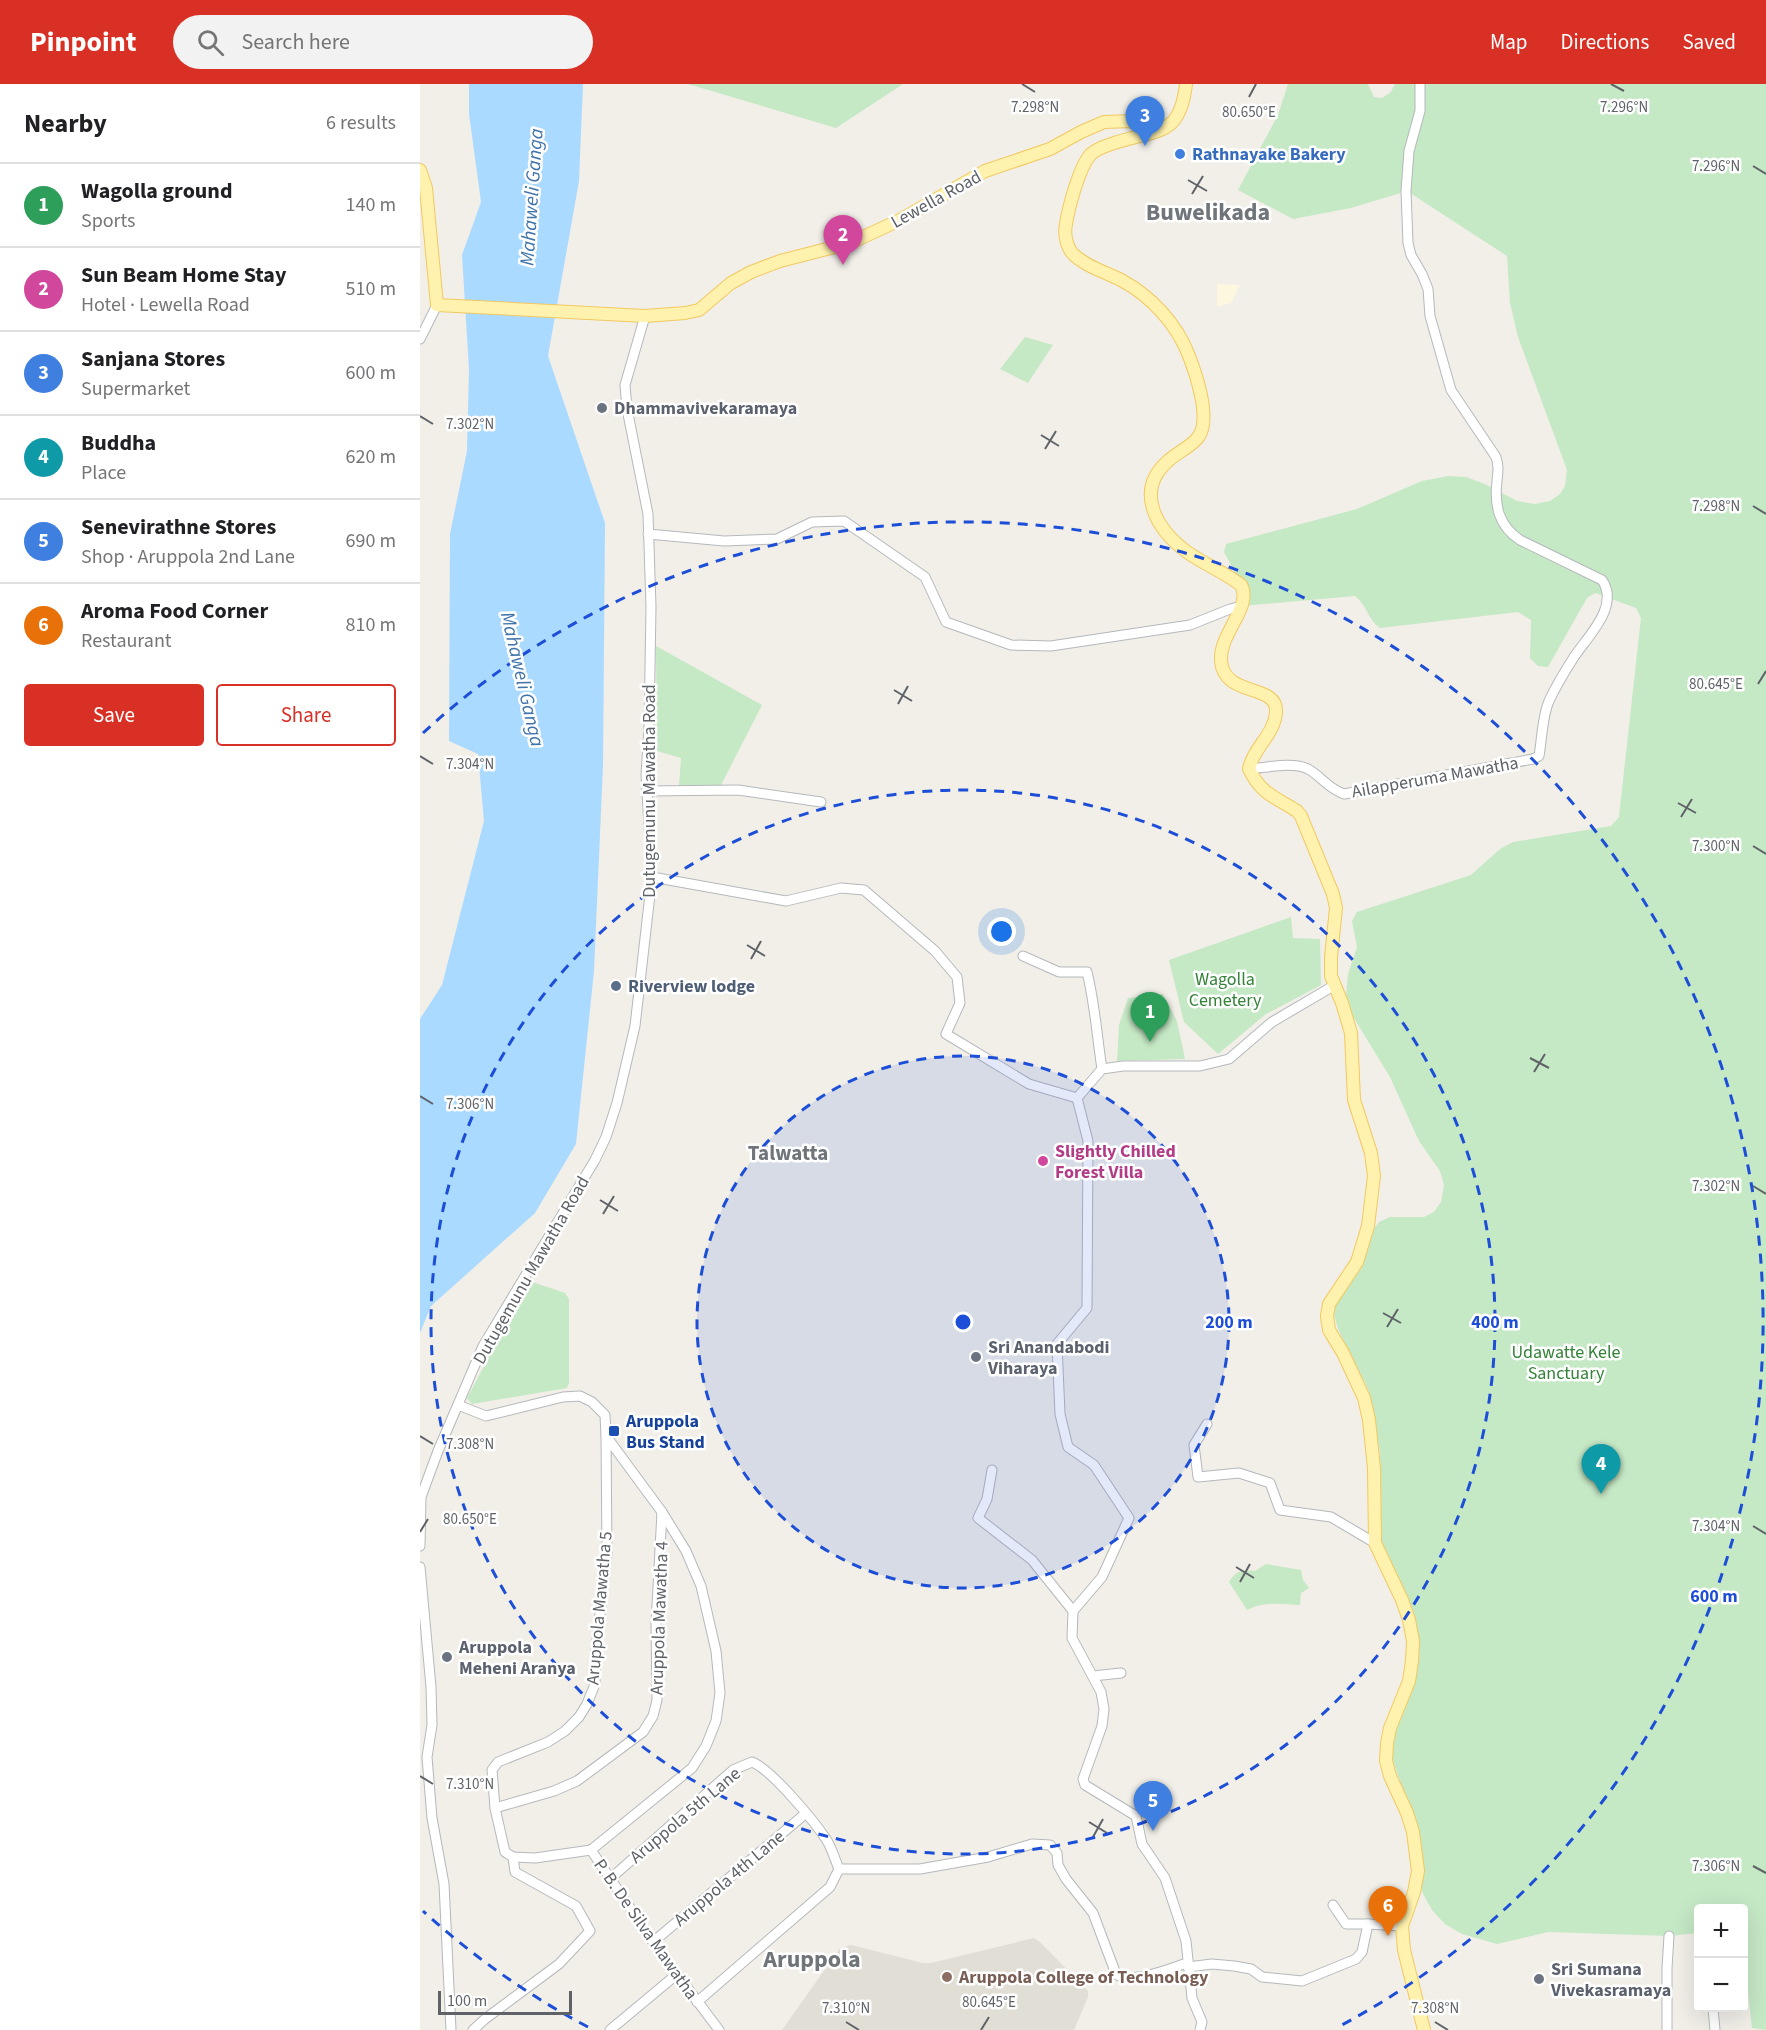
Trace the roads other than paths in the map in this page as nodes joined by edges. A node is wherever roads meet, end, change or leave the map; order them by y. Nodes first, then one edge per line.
1 (1186, 84) edge
2 (1420, 84) edge
3 (1154, 131) junction
4 (420, 170) edge
5 (443, 306) junction
6 (645, 315) junction
7 (420, 339) edge
8 (648, 534) junction
9 (1242, 606) junction
10 (1249, 769) junction
11 (647, 791) junction
12 (821, 802) dead end
13 (652, 877) junction
14 (1023, 956) dead end
15 (1335, 985) junction
16 (1102, 1069) junction
17 (1077, 1098) junction
18 (458, 1405) junction
19 (1207, 1424) dead end
20 (606, 1437) junction
21 (992, 1470) dead end
22 (662, 1512) junction
23 (1375, 1543) junction
24 (420, 1546) edge
25 (420, 1567) edge
26 (1072, 1611) junction
27 (1121, 1673) dead end
28 (1093, 1676) junction
29 (495, 1808) junction
30 (805, 1814) junction
31 (591, 1850) junction
32 (513, 1857) junction
33 (838, 1869) junction
34 (610, 1879) junction
35 (1333, 1905) dead end
36 (1368, 1924) junction
37 (1402, 1926) junction
38 (1669, 1936) dead end
39 (652, 1942) junction
40 (1188, 1965) junction
41 (676, 1975) junction
42 (697, 2002) junction
43 (1713, 2012) edge
44 (451, 2030) edge
45 (473, 2030) edge
46 (610, 2030) edge
47 (719, 2030) edge
48 (1200, 2030) edge
49 (1424, 2030) edge
50 (1667, 2030) edge
51 (1715, 2030) edge

1 - 3 main road
2 - 10 street, Ailapperuma Mawatha
3 - 6 main road, Lewella Road
3 - 9 main road
4 - 5 main road
5 - 6 main road, Lewella Road
5 - 7 street
6 - 8 street, Dutugemunu Mawatha Road
8 - 9 street
8 - 11 street, Dutugemunu Mawatha Road
9 - 10 main road
10 - 15 main road
11 - 12 street
11 - 13 street, Dutugemunu Mawatha Road
13 - 17 street
13 - 18 street, Dutugemunu Mawatha Road
14 - 16 street
15 - 16 street
15 - 23 main road
16 - 17 street
17 - 26 street
18 - 20 street, P. B. De Silva Mawatha
18 - 24 street, Dutugemunu Mawatha Road
19 - 23 street
20 - 22 street, P. B. De Silva Mawatha
20 - 29 street, Aruppola Mawatha 5
21 - 26 street
22 - 29 street, Aruppola Mawatha 4
22 - 31 street, P. B. De Silva Mawatha
23 - 37 main road
25 - 44 street
26 - 28 street
27 - 28 street
28 - 40 street
29 - 32 street, Aruppola Mawatha 5
30 - 33 street, Aruppola 5th Lane
30 - 34 street, Aruppola 5th Lane
30 - 39 street, Aruppola 4th Lane
31 - 32 street
31 - 34 street, P. B. De Silva Mawatha
32 - 45 street, Aruppola Mawatha 5
33 - 40 street
33 - 42 street
34 - 39 street, P. B. De Silva Mawatha
35 - 36 street
36 - 37 street
36 - 40 street
37 - 49 main road
38 - 50 street
39 - 41 street, P. B. De Silva Mawatha
40 - 48 street
41 - 42 street, P. B. De Silva Mawatha
41 - 46 street
42 - 47 street, P. B. De Silva Mawatha
43 - 51 street

